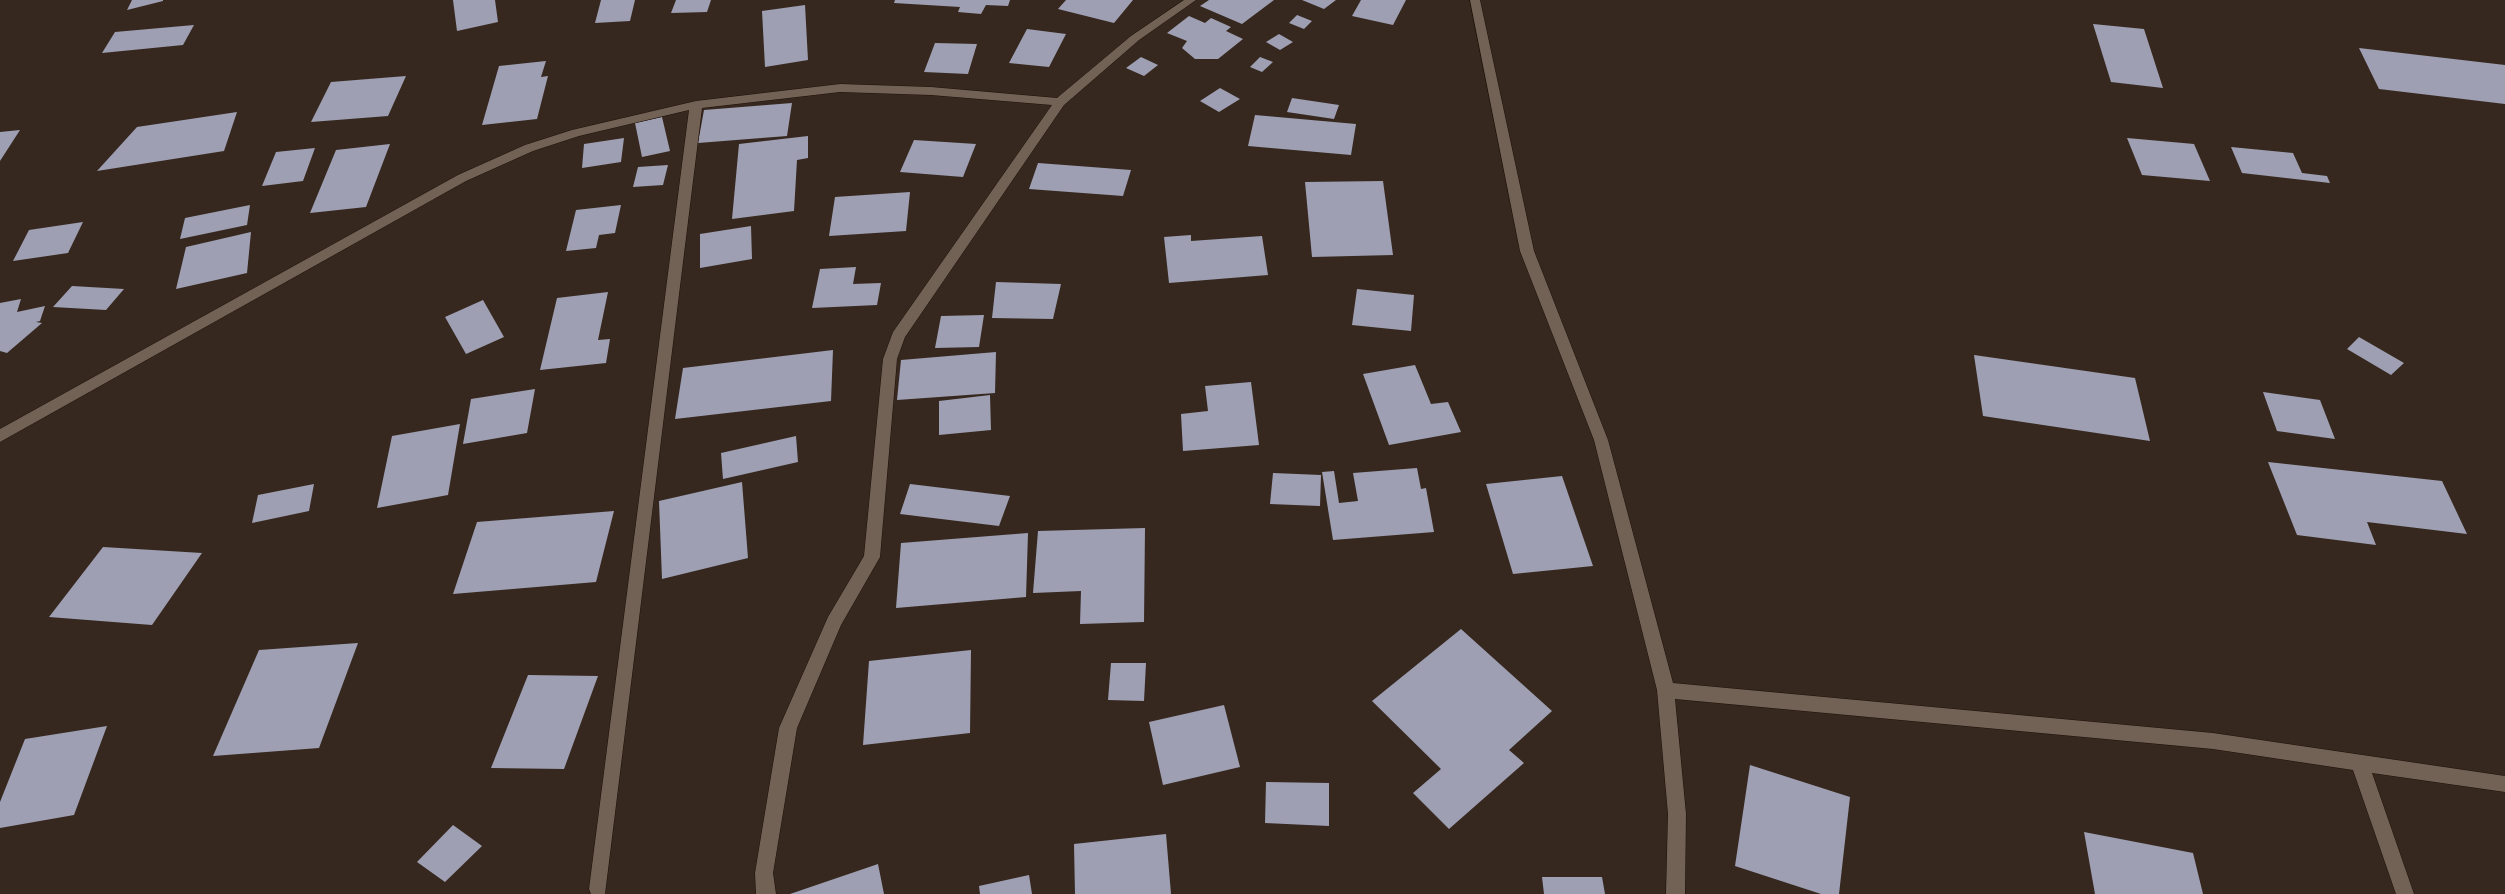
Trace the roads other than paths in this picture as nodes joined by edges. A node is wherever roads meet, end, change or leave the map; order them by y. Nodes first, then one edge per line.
1 (1191, 0) edge
2 (1475, 0) edge
3 (1060, 102) junction
4 (696, 105) junction
5 (0, 436) edge
6 (1666, 690) junction
7 (2360, 763) junction
8 (2505, 784) edge
9 (598, 889) dead end
10 (766, 894) edge
11 (1676, 894) edge
12 (2405, 894) edge

1 - 3 street
2 - 6 street
3 - 4 street
3 - 10 street
4 - 5 street
4 - 9 street
6 - 7 street
6 - 11 street
7 - 8 street
7 - 12 street

